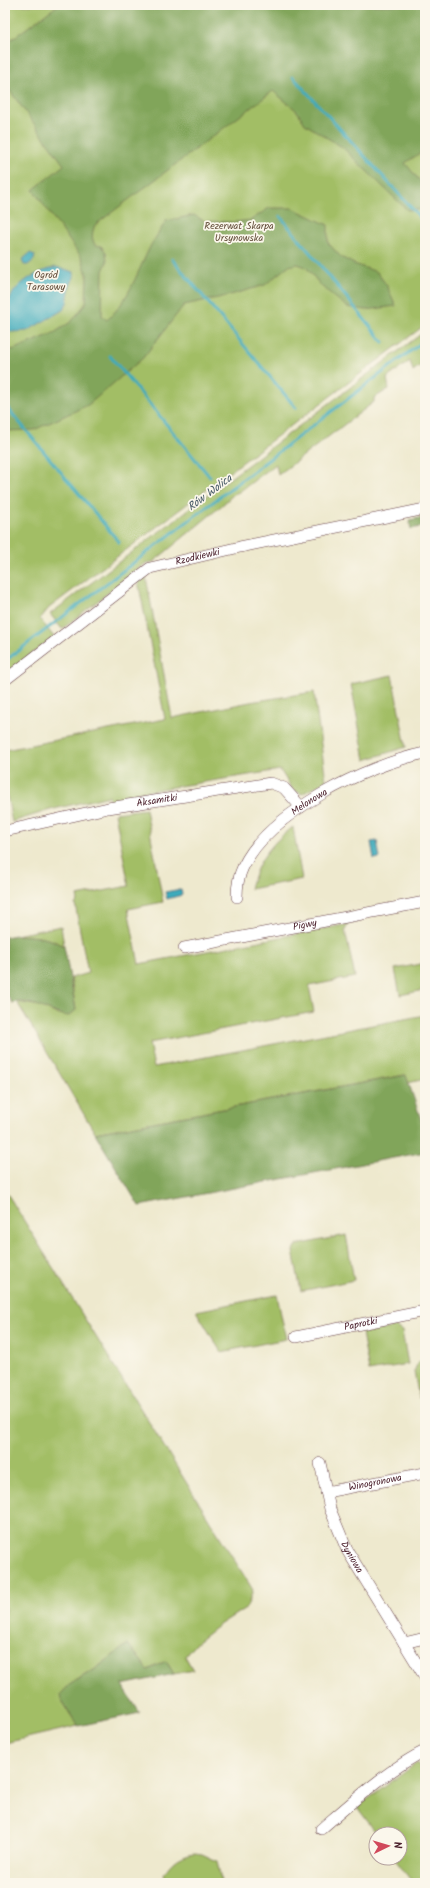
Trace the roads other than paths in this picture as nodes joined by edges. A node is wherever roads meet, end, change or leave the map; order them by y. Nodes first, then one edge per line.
1 (425, 509) edge
2 (5, 680) edge
3 (425, 753) edge
4 (301, 807) junction
5 (5, 831) edge
6 (237, 897) dead end
7 (425, 902) edge
8 (184, 948) dead end
9 (425, 1311) edge
10 (296, 1337) dead end
11 (320, 1462) dead end
12 (425, 1473) edge
13 (326, 1492) junction
14 (425, 1638) edge
15 (404, 1642) junction
16 (425, 1677) edge
17 (425, 1751) edge
18 (321, 1829) dead end

1 - 2 street, Rzodkiewki
3 - 4 street, Melonowa
4 - 5 street, Aksamitki
4 - 6 street, Melonowa
7 - 8 street, Pigwy
9 - 10 street, Paprotki
11 - 13 street, Dyniowa
12 - 13 street, Winogronowa
13 - 15 street, Dyniowa
14 - 15 street
15 - 16 street, Dyniowa
17 - 18 street

